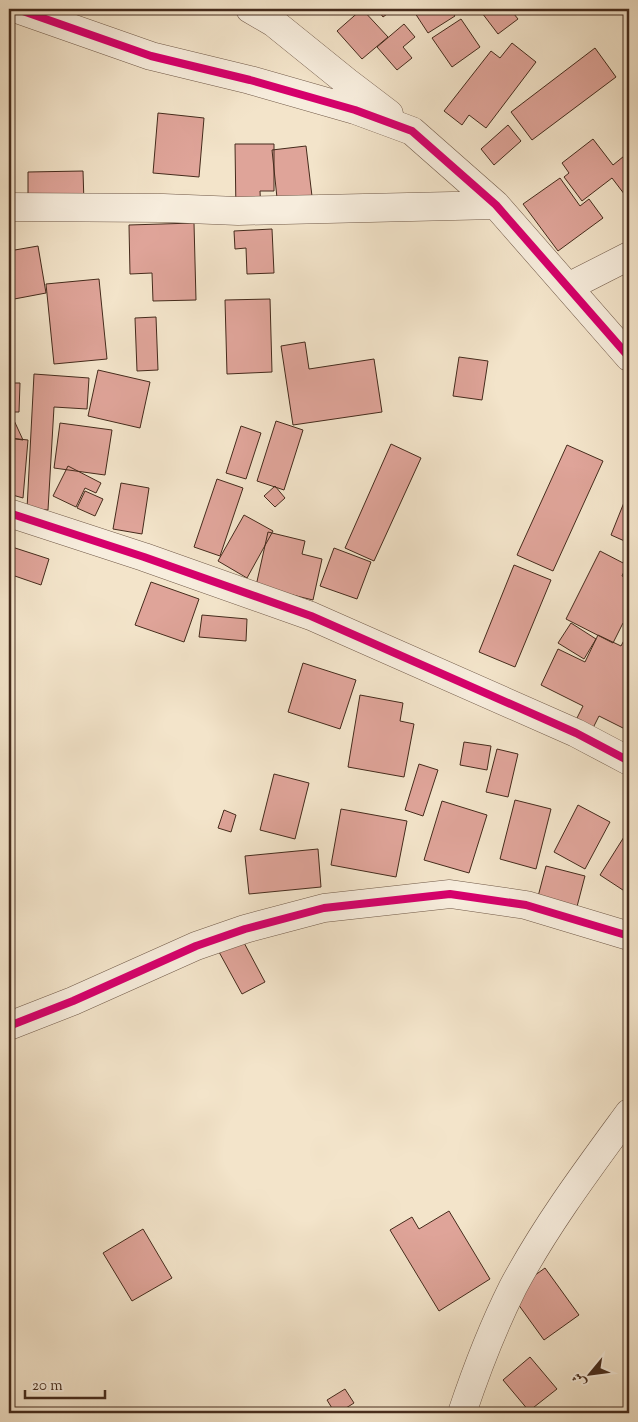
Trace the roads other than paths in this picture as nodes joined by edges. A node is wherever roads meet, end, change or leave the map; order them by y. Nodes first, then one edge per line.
1 (17, 9) edge
2 (250, 9) edge
3 (412, 132) junction
4 (496, 205) junction
5 (9, 207) edge
6 (629, 256) edge
7 (568, 287) junction
8 (629, 357) edge
9 (9, 513) edge
10 (629, 761) edge
11 (629, 936) edge
12 (9, 1026) edge
13 (629, 1113) edge
14 (462, 1413) edge

1 - 3 street
2 - 3 street
3 - 4 street
4 - 5 street
4 - 7 street
6 - 7 street
7 - 8 street
9 - 10 street
11 - 12 street
13 - 14 street

